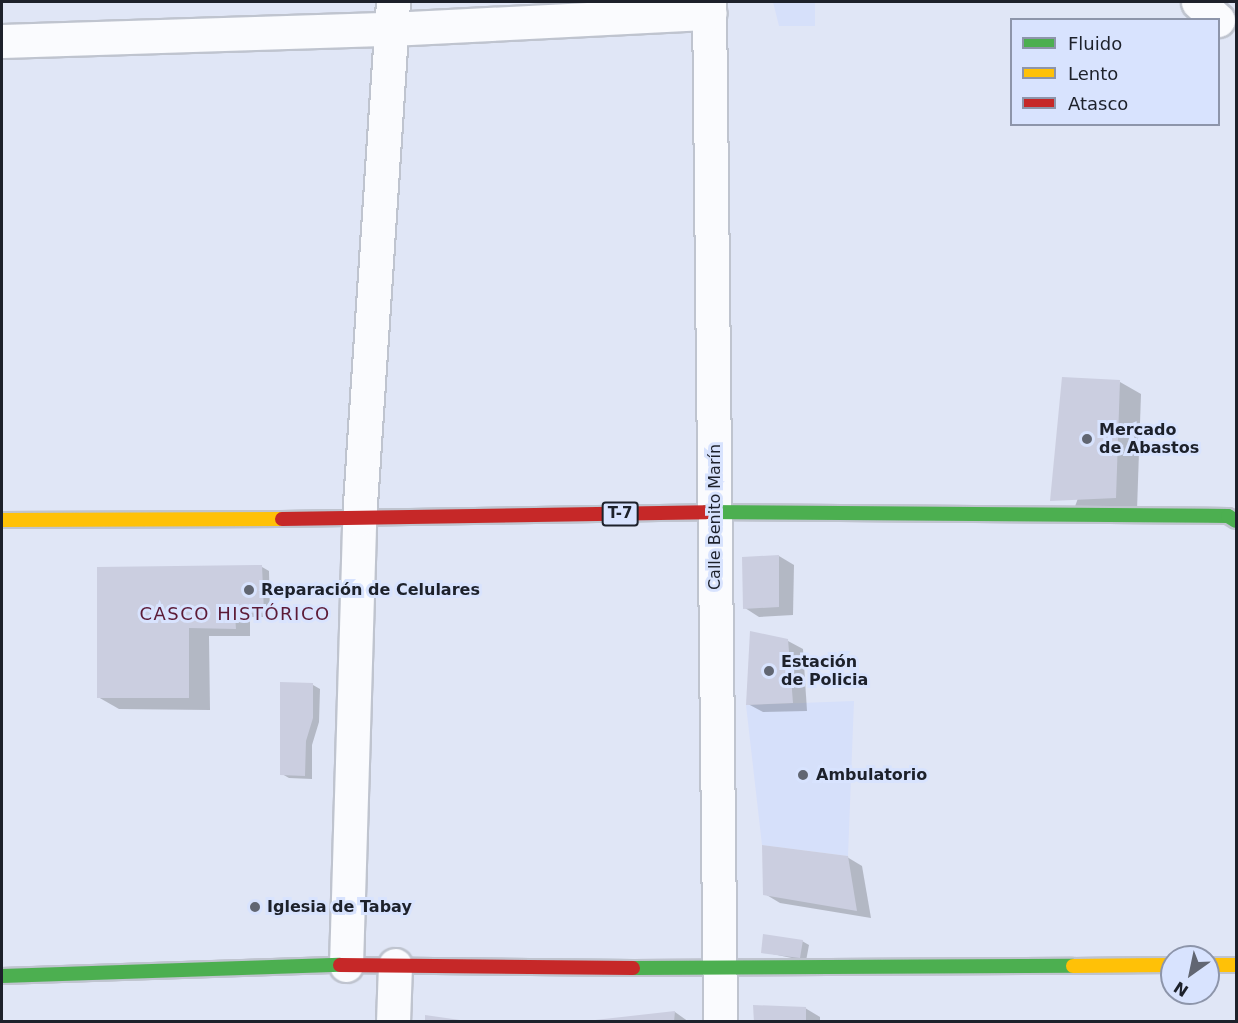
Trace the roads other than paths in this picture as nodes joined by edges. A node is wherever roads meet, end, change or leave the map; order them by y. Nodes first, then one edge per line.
1 (1198, 2) edge
2 (710, 7) edge
3 (392, 15) edge
4 (1216, 18) edge
5 (1220, 22) edge
6 (1236, 36) edge
7 (2, 41) edge
8 (716, 512) junction
9 (358, 519) junction
10 (2, 520) edge
11 (1236, 521) edge
12 (346, 965) junction
13 (395, 965) junction
14 (1160, 965) edge
15 (1220, 965) edge
16 (1236, 965) edge
17 (719, 969) junction
18 (2, 976) edge
19 (393, 1022) edge
20 (720, 1022) edge

1 - 4 street
2 - 3 street
2 - 8 street, Calle Benito Marín
3 - 7 street
3 - 9 street
5 - 6 street
8 - 9 highway, T-7
8 - 11 highway, T-7
8 - 17 street, Calle Benito Marín
9 - 10 highway, T-7
9 - 12 street
12 - 13 highway
12 - 18 highway
13 - 17 highway
13 - 19 street
14 - 17 highway
15 - 16 highway
17 - 20 street, Calle Benito Marín

